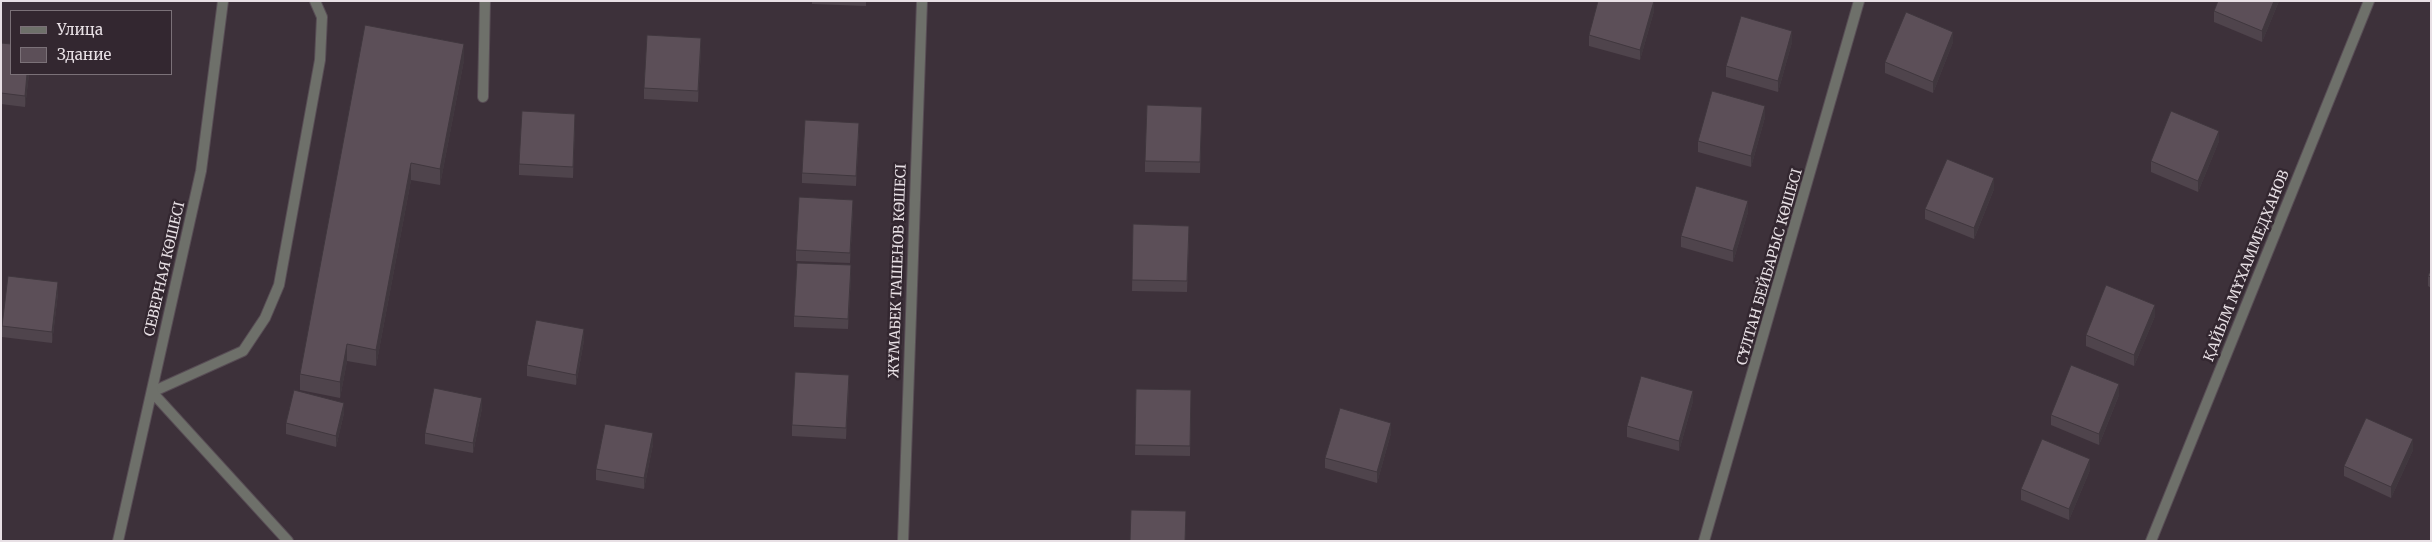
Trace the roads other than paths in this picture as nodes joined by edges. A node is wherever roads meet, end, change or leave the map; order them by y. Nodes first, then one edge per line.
1 (223, 1) edge
2 (315, 1) edge
3 (485, 1) edge
4 (922, 1) edge
5 (1860, 1) edge
6 (2369, 1) edge
7 (483, 97) dead end
8 (152, 392) junction
9 (118, 541) edge
10 (288, 541) edge
11 (903, 541) edge
12 (1704, 541) edge
13 (2150, 541) edge

1 - 8 street, СЕВЕРНАЯ КӨШЕСІ
2 - 8 street
3 - 7 street
4 - 11 street, ЖҰМАБЕК ТАШЕНОВ КӨШЕСІ
5 - 12 street, СҰЛТАН БЕЙБАРЫС КӨШЕСІ
6 - 13 street, ҚАЙЫМ МҰХАММЕДХАНОВ
8 - 9 street, СЕВЕРНАЯ КӨШЕСІ
8 - 10 street

